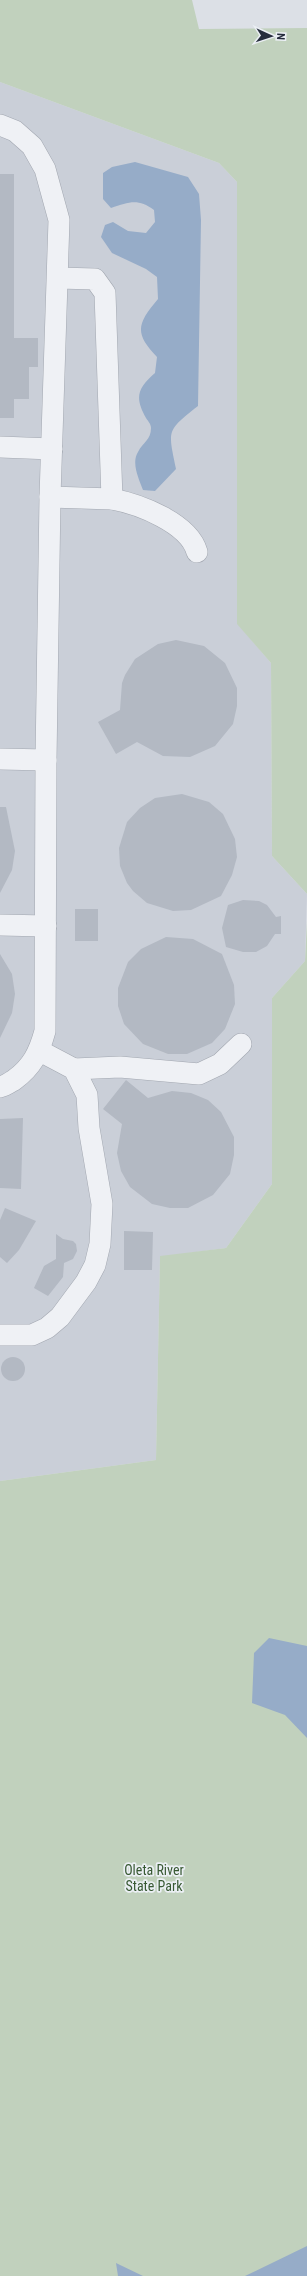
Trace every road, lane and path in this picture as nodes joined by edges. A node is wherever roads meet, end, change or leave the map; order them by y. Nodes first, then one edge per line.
1 (0, 125) edge
2 (58, 278) junction
3 (0, 448) edge
4 (52, 449) junction
5 (50, 497) junction
6 (112, 499) junction
7 (198, 552) dead end
8 (0, 758) edge
9 (46, 760) junction
10 (0, 925) edge
11 (46, 926) junction
12 (241, 1044) dead end
13 (40, 1051) junction
14 (74, 1069) junction
15 (0, 1088) edge
16 (0, 1335) edge

1 - 2 lane
2 - 4 lane
2 - 6 lane
3 - 4 lane
4 - 5 lane
5 - 6 lane
5 - 9 lane
6 - 7 lane
8 - 9 lane
9 - 11 lane
10 - 11 lane
11 - 13 lane
12 - 14 lane
13 - 14 lane
13 - 15 lane
14 - 16 lane

